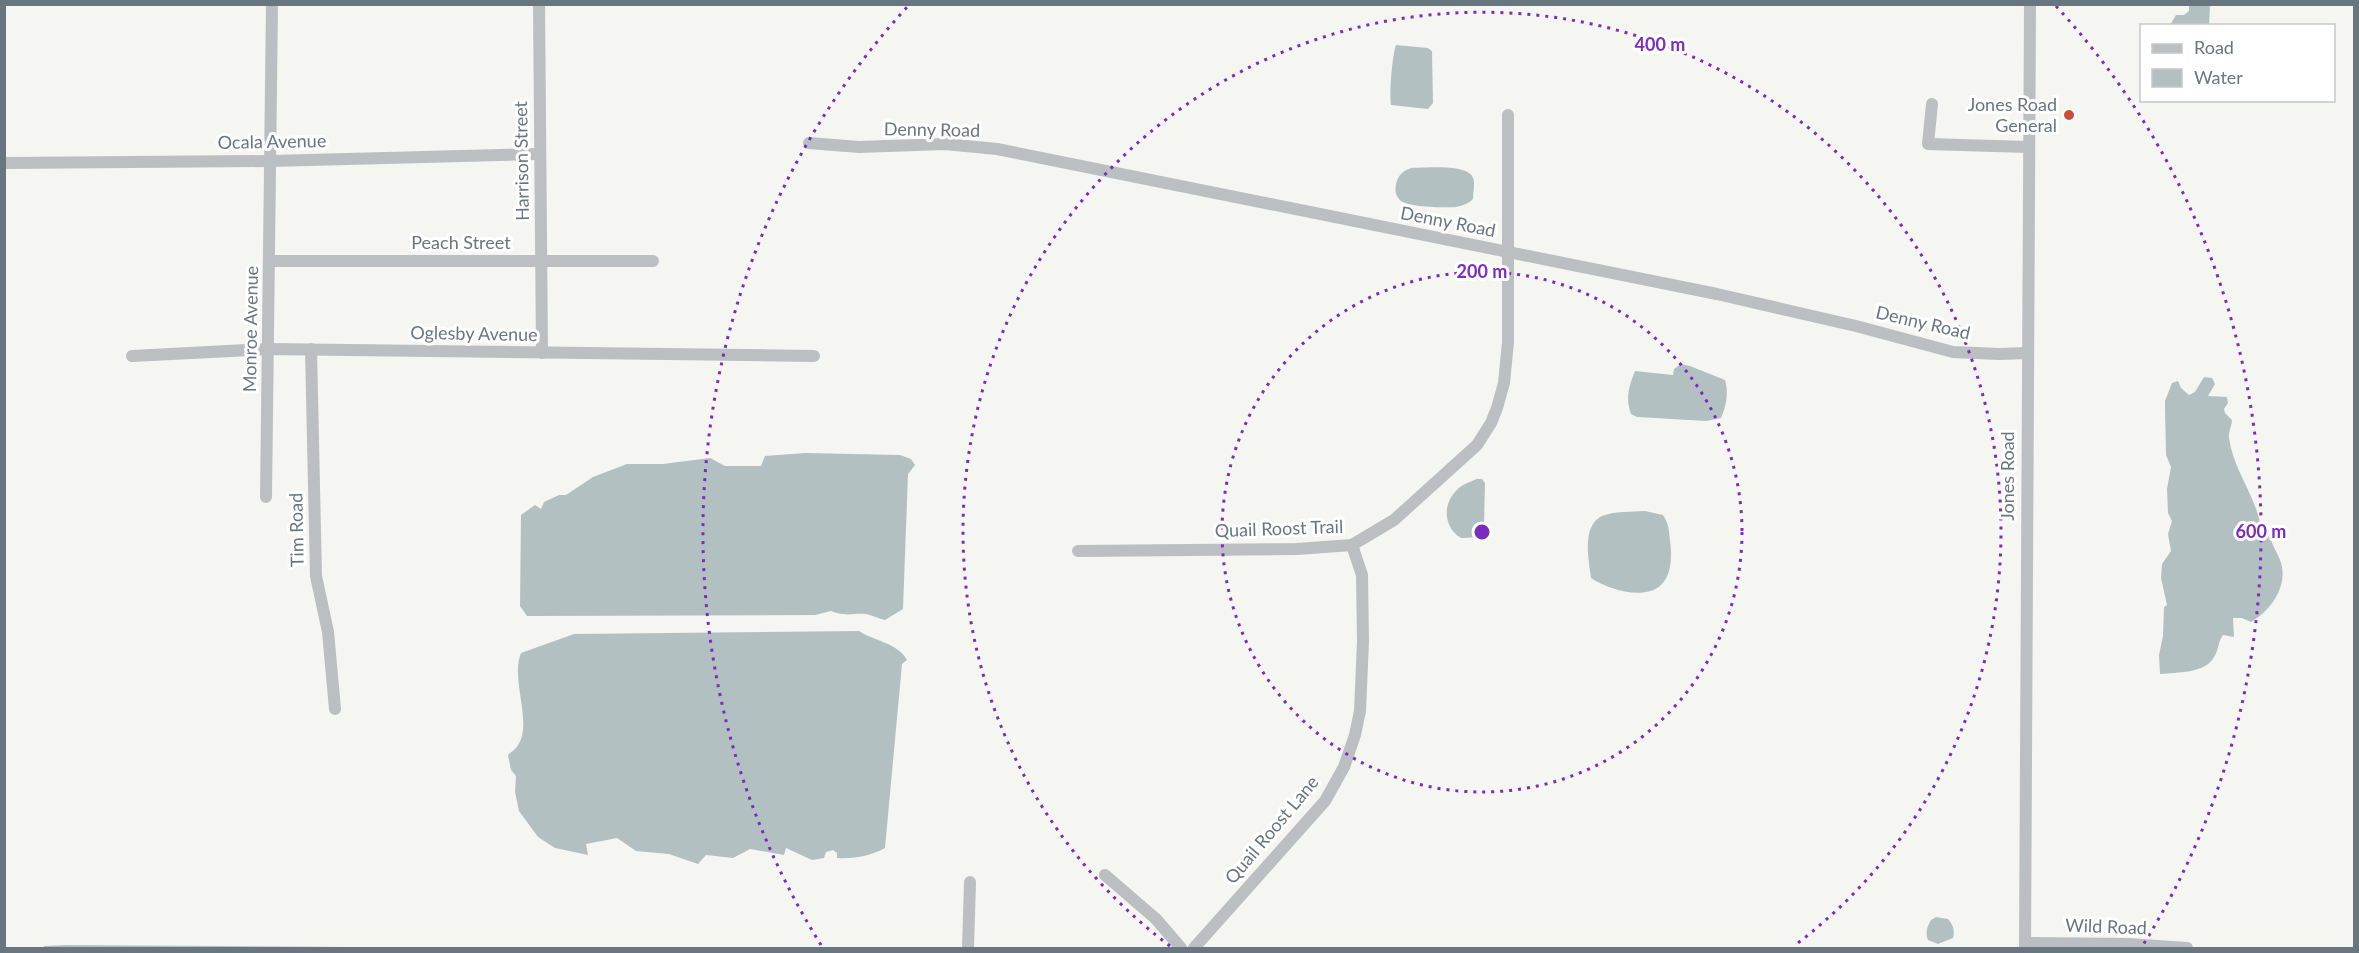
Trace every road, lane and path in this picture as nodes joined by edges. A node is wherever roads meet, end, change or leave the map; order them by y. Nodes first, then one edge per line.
1 (272, 4) edge
2 (539, 4) edge
3 (2030, 4) edge
4 (1932, 104) dead end
5 (1508, 115) dead end
6 (809, 143) dead end
7 (2028, 147) junction
8 (540, 154) junction
9 (271, 161) junction
10 (4, 163) edge
11 (1509, 252) junction
12 (541, 260) junction
13 (269, 261) junction
14 (652, 261) dead end
15 (268, 349) junction
16 (311, 349) junction
17 (542, 353) junction
18 (2027, 353) junction
19 (132, 356) dead end
20 (814, 356) dead end
21 (266, 497) dead end
22 (1352, 545) junction
23 (1078, 551) dead end
24 (335, 709) dead end
25 (1105, 874) dead end
26 (970, 882) dead end
27 (2025, 946) edge
28 (969, 948) edge
29 (1181, 948) edge
30 (1194, 948) edge
31 (2187, 948) edge

1 - 9 street, Monroe Avenue
2 - 8 street, Harrison Street
3 - 7 street, Jones Road
4 - 7 street
5 - 11 street, Quail Roost Trail
6 - 11 street, Denny Road
7 - 18 street, Jones Road
8 - 9 street, Ocala Avenue
8 - 12 street, Harrison Street
9 - 10 street, Ocala Avenue
9 - 13 street, Monroe Avenue
11 - 18 street, Denny Road
11 - 22 street, Quail Roost Trail
12 - 13 street, Peach Street
12 - 14 street, Peach Street
12 - 17 street, Harrison Street
13 - 15 street, Monroe Avenue
15 - 16 street, Oglesby Avenue
15 - 19 street, Oglesby Avenue
15 - 21 street, Monroe Avenue
16 - 17 street, Oglesby Avenue
16 - 24 street, Tim Road
17 - 20 street, Oglesby Avenue
18 - 27 street, Jones Road
22 - 23 street, Quail Roost Trail
22 - 30 street, Quail Roost Lane
25 - 29 street
26 - 28 street
27 - 31 street, Wild Road

